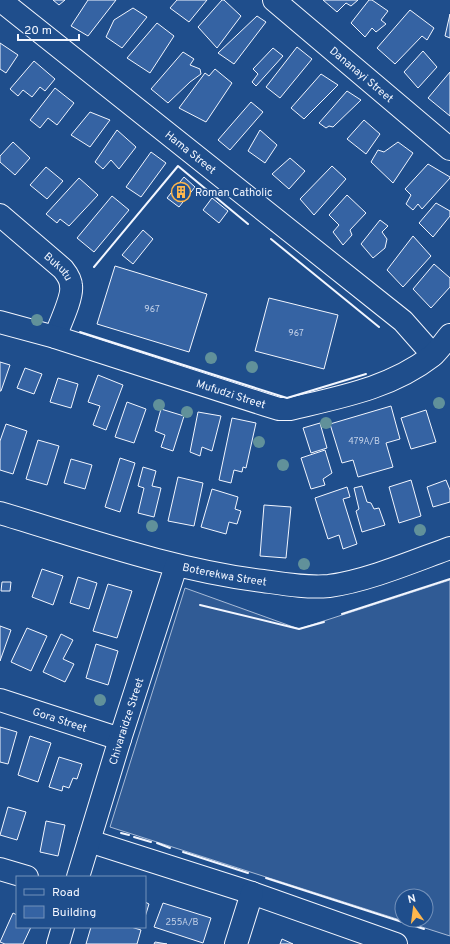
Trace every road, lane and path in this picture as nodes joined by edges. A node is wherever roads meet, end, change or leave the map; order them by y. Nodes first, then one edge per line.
1 (0, 0) edge
2 (274, 0) edge
3 (450, 149) edge
4 (0, 215) edge
5 (0, 322) edge
6 (450, 335) edge
7 (55, 337) junction
8 (433, 355) junction
9 (0, 513) edge
10 (450, 548) edge
11 (176, 566) junction
12 (0, 700) edge
13 (120, 739) junction
14 (89, 841) junction
15 (0, 869) edge
16 (24, 876) edge
17 (78, 876) edge
18 (252, 893) junction
19 (63, 928) edge
20 (58, 944) edge
21 (236, 944) edge
22 (396, 944) edge

1 - 8 street, Hama Street
2 - 3 street, Dananayi Street
4 - 7 street, Bukutu
5 - 7 street, Mufudzi Street
6 - 8 street, Mufudzi Street
7 - 8 street, Mufudzi Street
9 - 11 street, Boterekwa Street
10 - 11 street, Boterekwa Street
11 - 13 street, Chivaraidze Street
12 - 13 street, Gora Street
13 - 14 street, Chivaraidze Street
14 - 17 street, Chivaraidze Street
14 - 18 street
15 - 16 street
18 - 21 street
18 - 22 street
19 - 20 street

